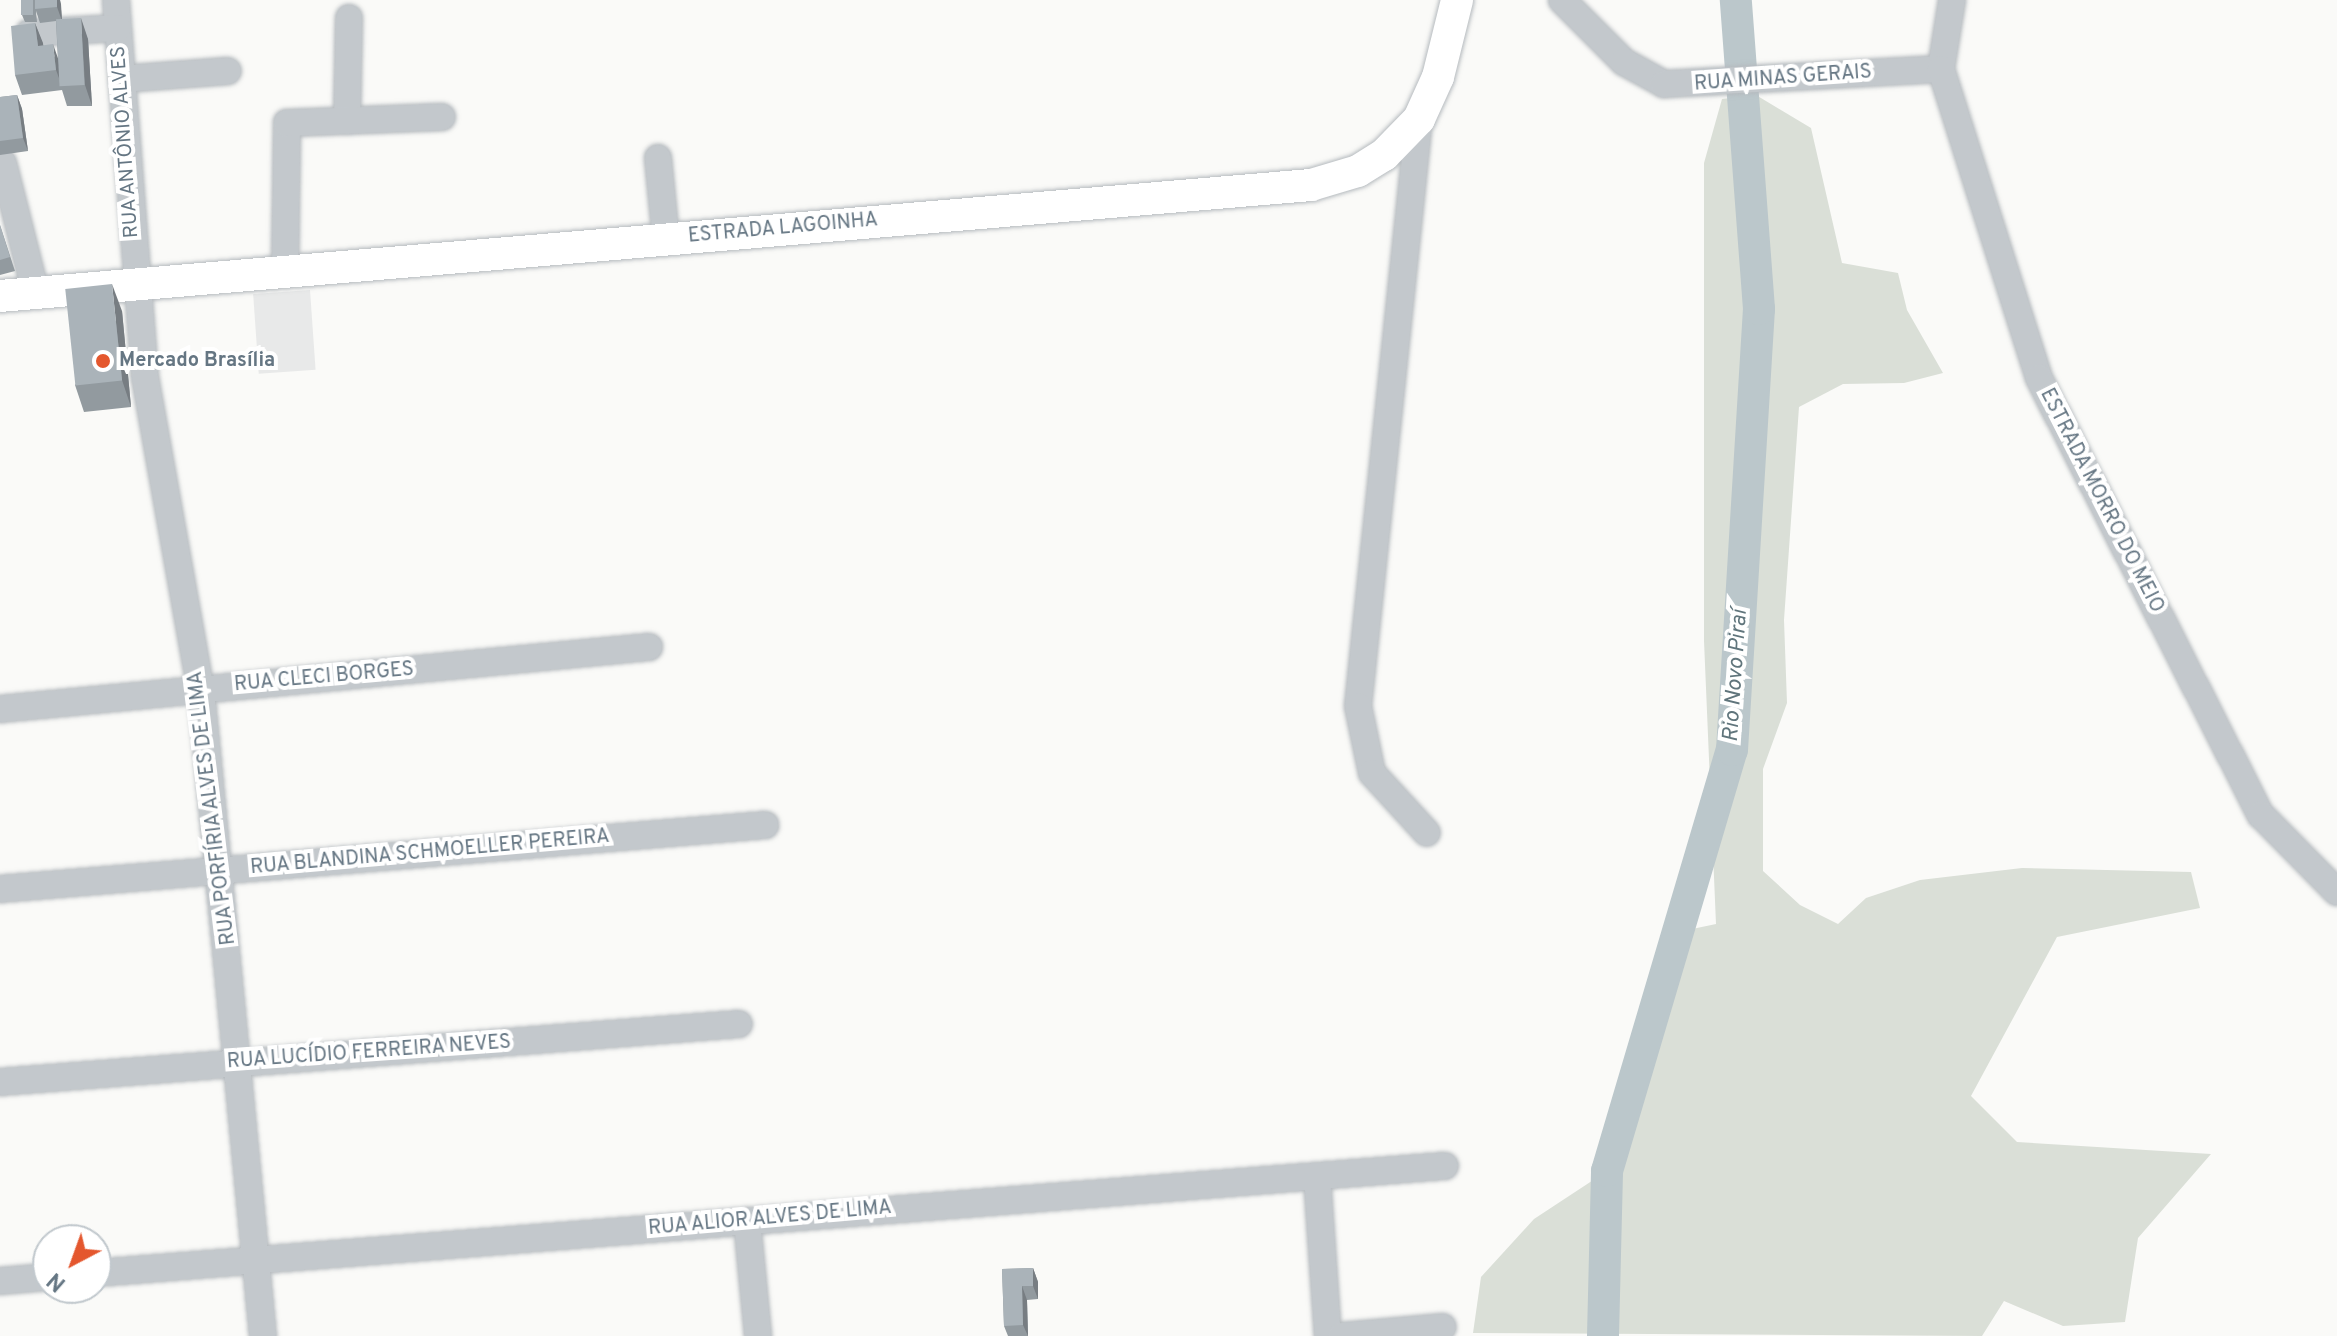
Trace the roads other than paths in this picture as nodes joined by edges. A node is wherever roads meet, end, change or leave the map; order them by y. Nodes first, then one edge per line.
1 (116, 0) edge
2 (1457, 0) edge
3 (1562, 0) edge
4 (1952, 0) edge
5 (349, 18) dead end
6 (118, 28) junction
7 (29, 33) edge
8 (1941, 69) junction
9 (228, 71) dead end
10 (122, 79) junction
11 (442, 117) dead end
12 (1419, 119) junction
13 (347, 121) junction
14 (658, 158) dead end
15 (3, 163) dead end
16 (666, 240) junction
17 (285, 271) junction
18 (137, 284) junction
19 (36, 293) junction
20 (0, 296) edge
21 (649, 647) dead end
22 (201, 690) junction
23 (0, 709) edge
24 (765, 825) dead end
25 (1427, 833) dead end
26 (222, 870) junction
27 (0, 889) edge
28 (2337, 892) edge
29 (739, 1024) dead end
30 (240, 1063) junction
31 (0, 1082) edge
32 (1445, 1166) dead end
33 (1317, 1176) junction
34 (747, 1221) junction
35 (257, 1260) junction
36 (112, 1272) edge
37 (32, 1278) edge
38 (0, 1281) edge
39 (1443, 1327) dead end
40 (263, 1336) edge
41 (758, 1336) edge
42 (1328, 1336) edge
43 (1342, 1336) edge

1 - 6 street, RUA ANTÔNIO ALVES
2 - 12 main road, ESTRADA LAGOINHA
3 - 8 street, RUA MINAS GERAIS
4 - 8 street
5 - 13 street
6 - 7 street
6 - 10 street, RUA ANTÔNIO ALVES
8 - 28 street, ESTRADA MORRO DO MEIO
9 - 10 street
10 - 18 street, RUA ANTÔNIO ALVES
11 - 13 street
12 - 16 main road, ESTRADA LAGOINHA
12 - 25 street
13 - 17 street
14 - 16 street
15 - 19 street
16 - 17 main road, ESTRADA LAGOINHA
17 - 18 main road, ESTRADA LAGOINHA
18 - 19 main road, ESTRADA LAGOINHA
18 - 22 street, RUA PORFÍRIA ALVES DE LIMA
19 - 20 main road, ESTRADA LAGOINHA
21 - 22 street, RUA CLECI BORGES
22 - 23 street, RUA CLECI BORGES
22 - 26 street, RUA PORFÍRIA ALVES DE LIMA
24 - 26 street, RUA BLANDINA SCHMOELLER PEREIRA
26 - 27 street, RUA BLANDINA SCHMOELLER PEREIRA
26 - 30 street, RUA PORFÍRIA ALVES DE LIMA
29 - 30 street, RUA LUCÍDIO FERREIRA NEVES
30 - 31 street, RUA LUCÍDIO FERREIRA NEVES
30 - 35 street, RUA PORFÍRIA ALVES DE LIMA
32 - 33 street, RUA ALIOR ALVES DE LIMA
33 - 34 street, RUA ALIOR ALVES DE LIMA
33 - 42 street
34 - 35 street, RUA ALIOR ALVES DE LIMA
34 - 41 street
35 - 36 street, RUA ALIOR ALVES DE LIMA
35 - 40 street, RUA PORFÍRIA ALVES DE LIMA
37 - 38 street
39 - 43 street

